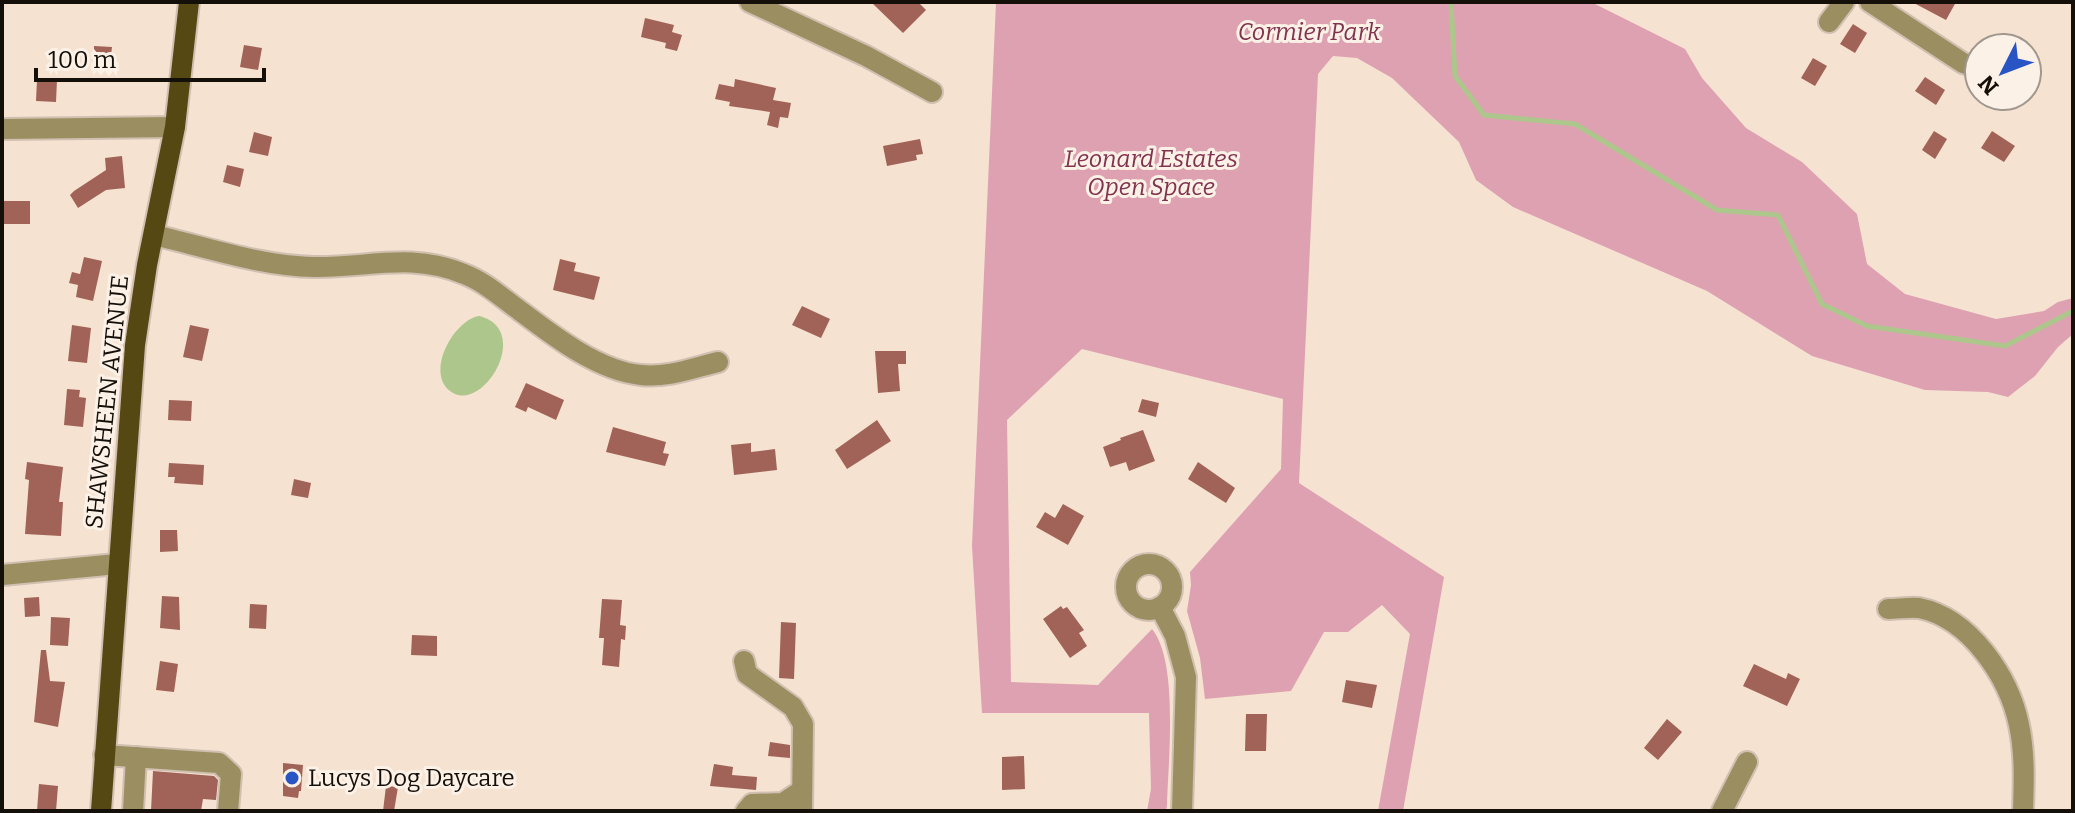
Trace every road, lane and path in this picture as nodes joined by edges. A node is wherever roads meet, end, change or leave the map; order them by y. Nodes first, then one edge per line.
1 (189, 2) edge
2 (750, 2) edge
3 (1844, 2) edge
4 (1870, 2) edge
5 (1829, 22) dead end
6 (1963, 63) edge
7 (932, 92) dead end
8 (175, 127) junction
9 (2, 129) edge
10 (154, 235) junction
11 (718, 362) dead end
12 (117, 564) junction
13 (2, 575) edge
14 (1160, 607) dead end
15 (1888, 609) dead end
16 (744, 661) dead end
17 (104, 755) junction
18 (136, 757) junction
19 (1747, 762) dead end
20 (802, 801) edge
21 (101, 811) edge
22 (133, 811) edge
23 (228, 811) edge
24 (746, 811) edge
25 (1182, 811) edge
26 (1722, 811) edge
27 (2023, 811) edge

1 - 8 main road, SHAWSHEEN AVENUE
2 - 7 street
3 - 5 street
4 - 6 street
8 - 9 street
8 - 10 main road, SHAWSHEEN AVENUE
10 - 11 street
10 - 12 main road, SHAWSHEEN AVENUE
12 - 13 street
12 - 17 main road, SHAWSHEEN AVENUE
14 - 25 street
15 - 27 street
16 - 20 street
17 - 18 street
17 - 21 main road, SHAWSHEEN AVENUE
18 - 22 street
18 - 23 street
19 - 26 street
20 - 24 street

